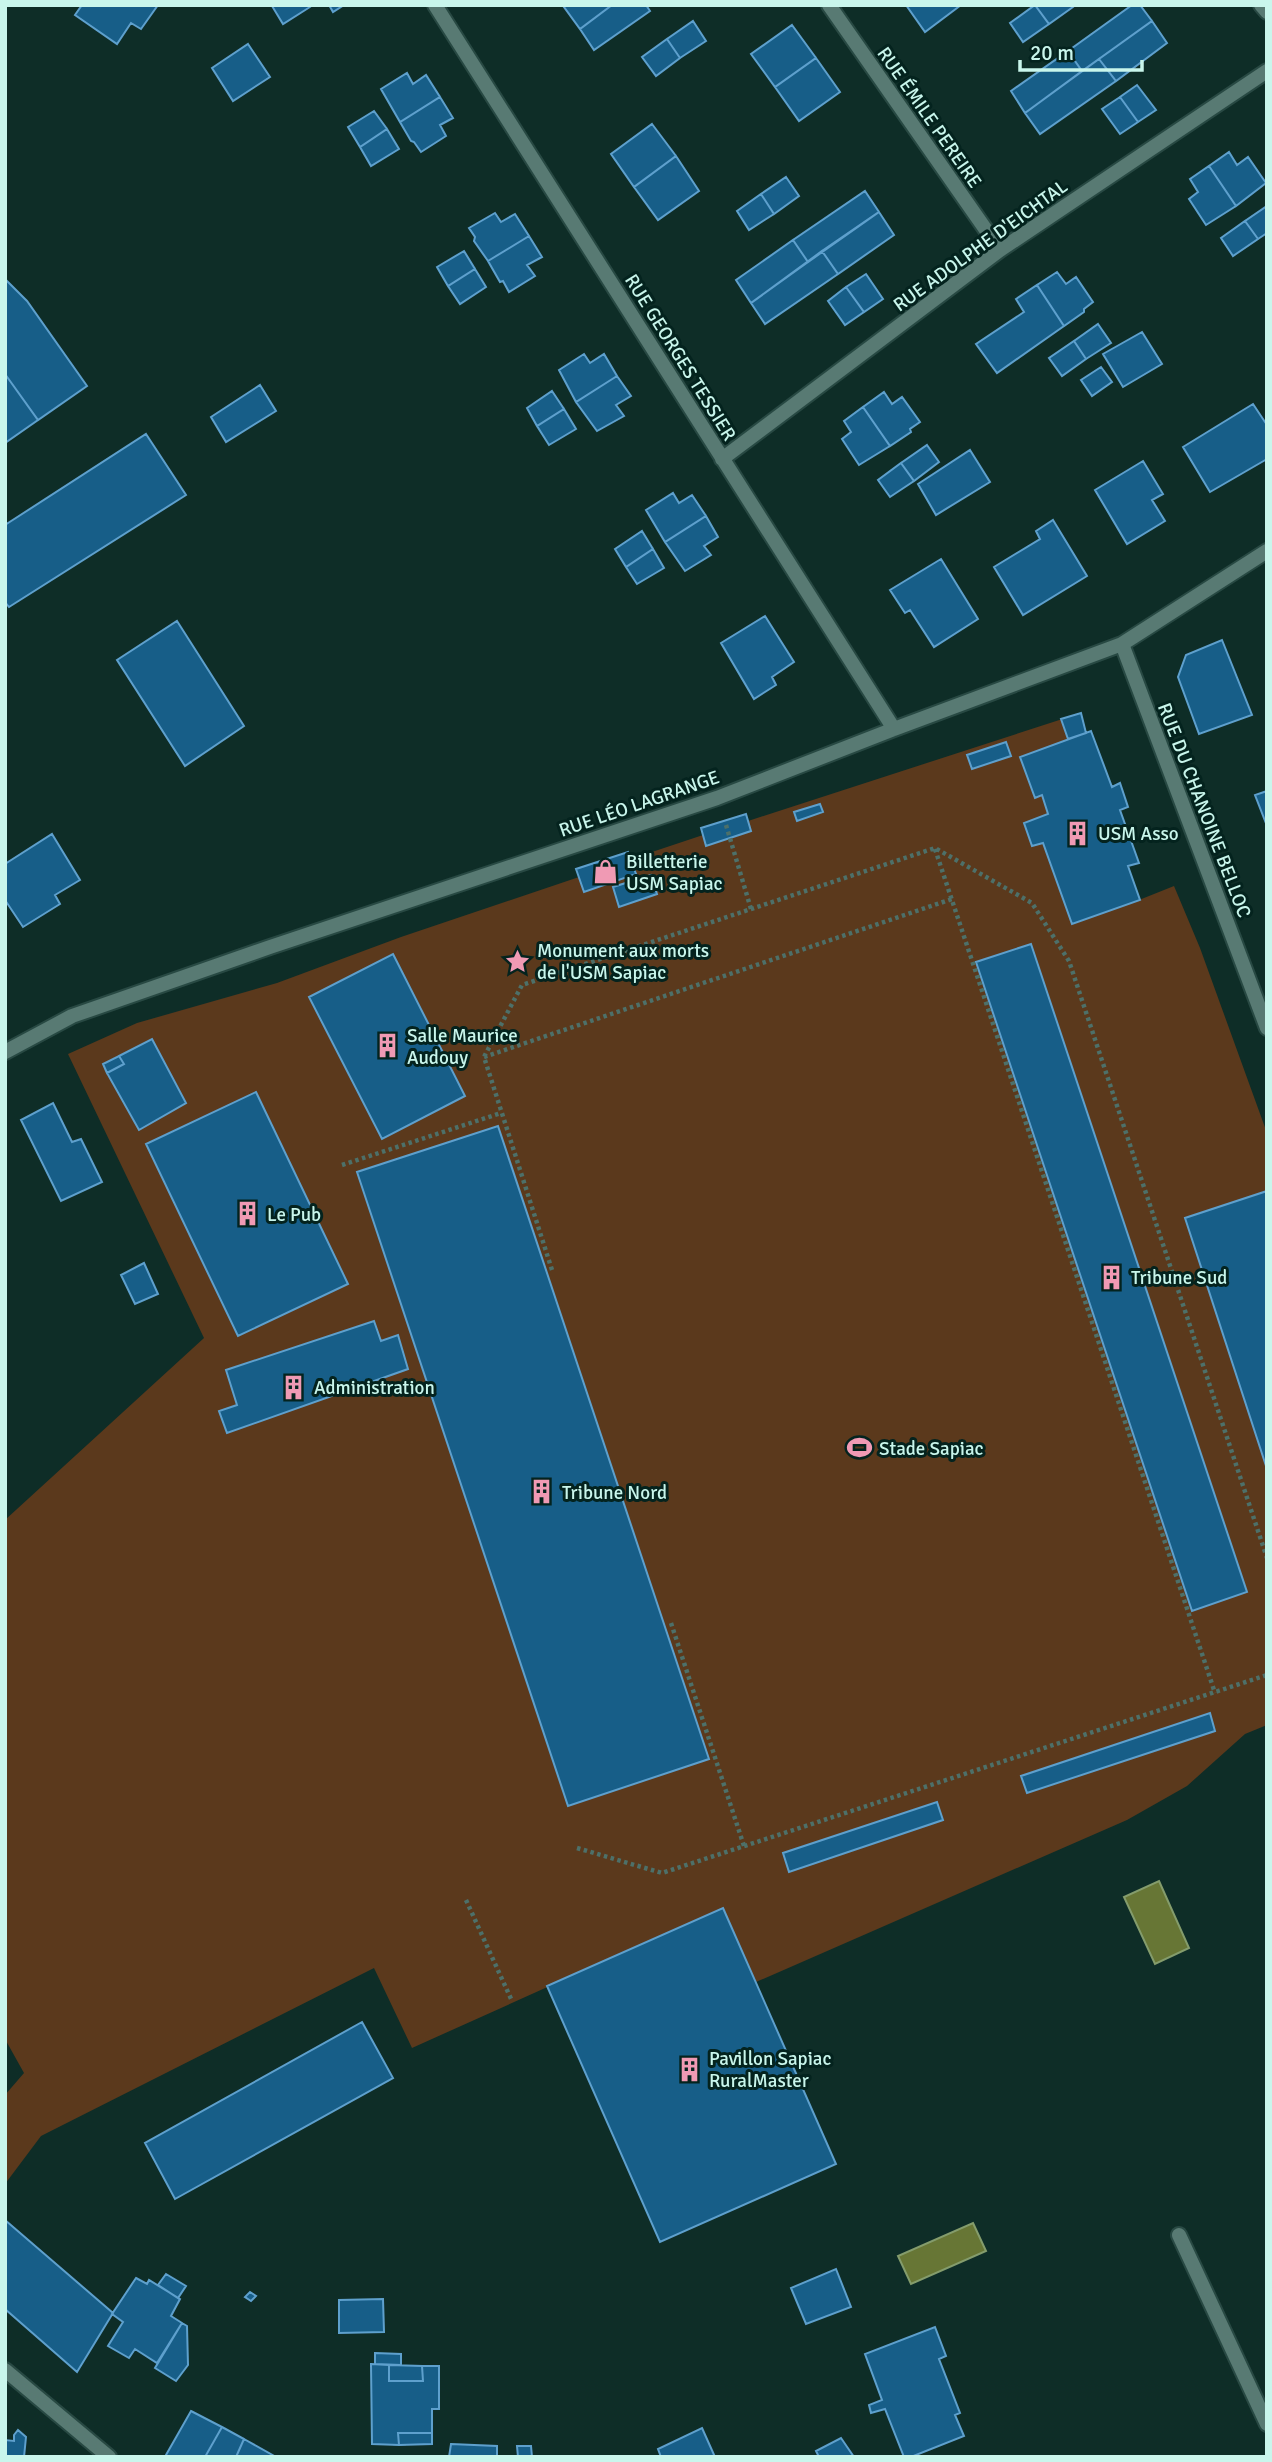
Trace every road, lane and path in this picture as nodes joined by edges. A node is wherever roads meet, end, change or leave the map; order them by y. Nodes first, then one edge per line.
1 (435, 5) edge
2 (830, 5) edge
3 (1261, 5) edge
4 (1267, 12) edge
5 (1267, 71) edge
6 (1000, 250) junction
7 (722, 458) junction
8 (1267, 551) edge
9 (1122, 645) junction
10 (894, 729) junction
11 (717, 797) junction
12 (935, 848) junction
13 (952, 899) junction
14 (751, 909) junction
15 (1267, 1028) edge
16 (5, 1052) edge
17 (484, 1057) junction
18 (502, 1113) junction
19 (342, 1165) dead end
20 (552, 1270) dead end
21 (1267, 1558) edge
22 (671, 1623) dead end
23 (1267, 1675) edge
24 (1215, 1693) junction
25 (744, 1846) junction
26 (577, 1848) dead end
27 (467, 1900) dead end
28 (512, 2001) dead end
29 (1179, 2235) dead end
30 (5, 2370) edge
31 (1267, 2424) edge
32 (109, 2457) edge

1 - 7 street, RUE GEORGES TESSIER
2 - 6 street, RUE ÉMILE PEREIRE
3 - 4 street
5 - 6 street, RUE ADOLPHE D'EICHTAL
6 - 7 street, RUE ADOLPHE D'EICHTAL
7 - 10 street, RUE GEORGES TESSIER
8 - 9 street, RUE LÉO LAGRANGE
9 - 10 street, RUE LÉO LAGRANGE
9 - 15 street, RUE DU CHANOINE BELLOC
10 - 11 street, RUE LÉO LAGRANGE
11 - 14 path
11 - 16 street, RUE LÉO LAGRANGE
12 - 13 path
12 - 14 path
12 - 21 path
13 - 17 path
13 - 24 path
14 - 17 path
17 - 18 path
18 - 19 path
18 - 20 path
22 - 25 path
23 - 24 path
24 - 25 path
25 - 26 path
27 - 28 path
29 - 31 street
30 - 32 street

